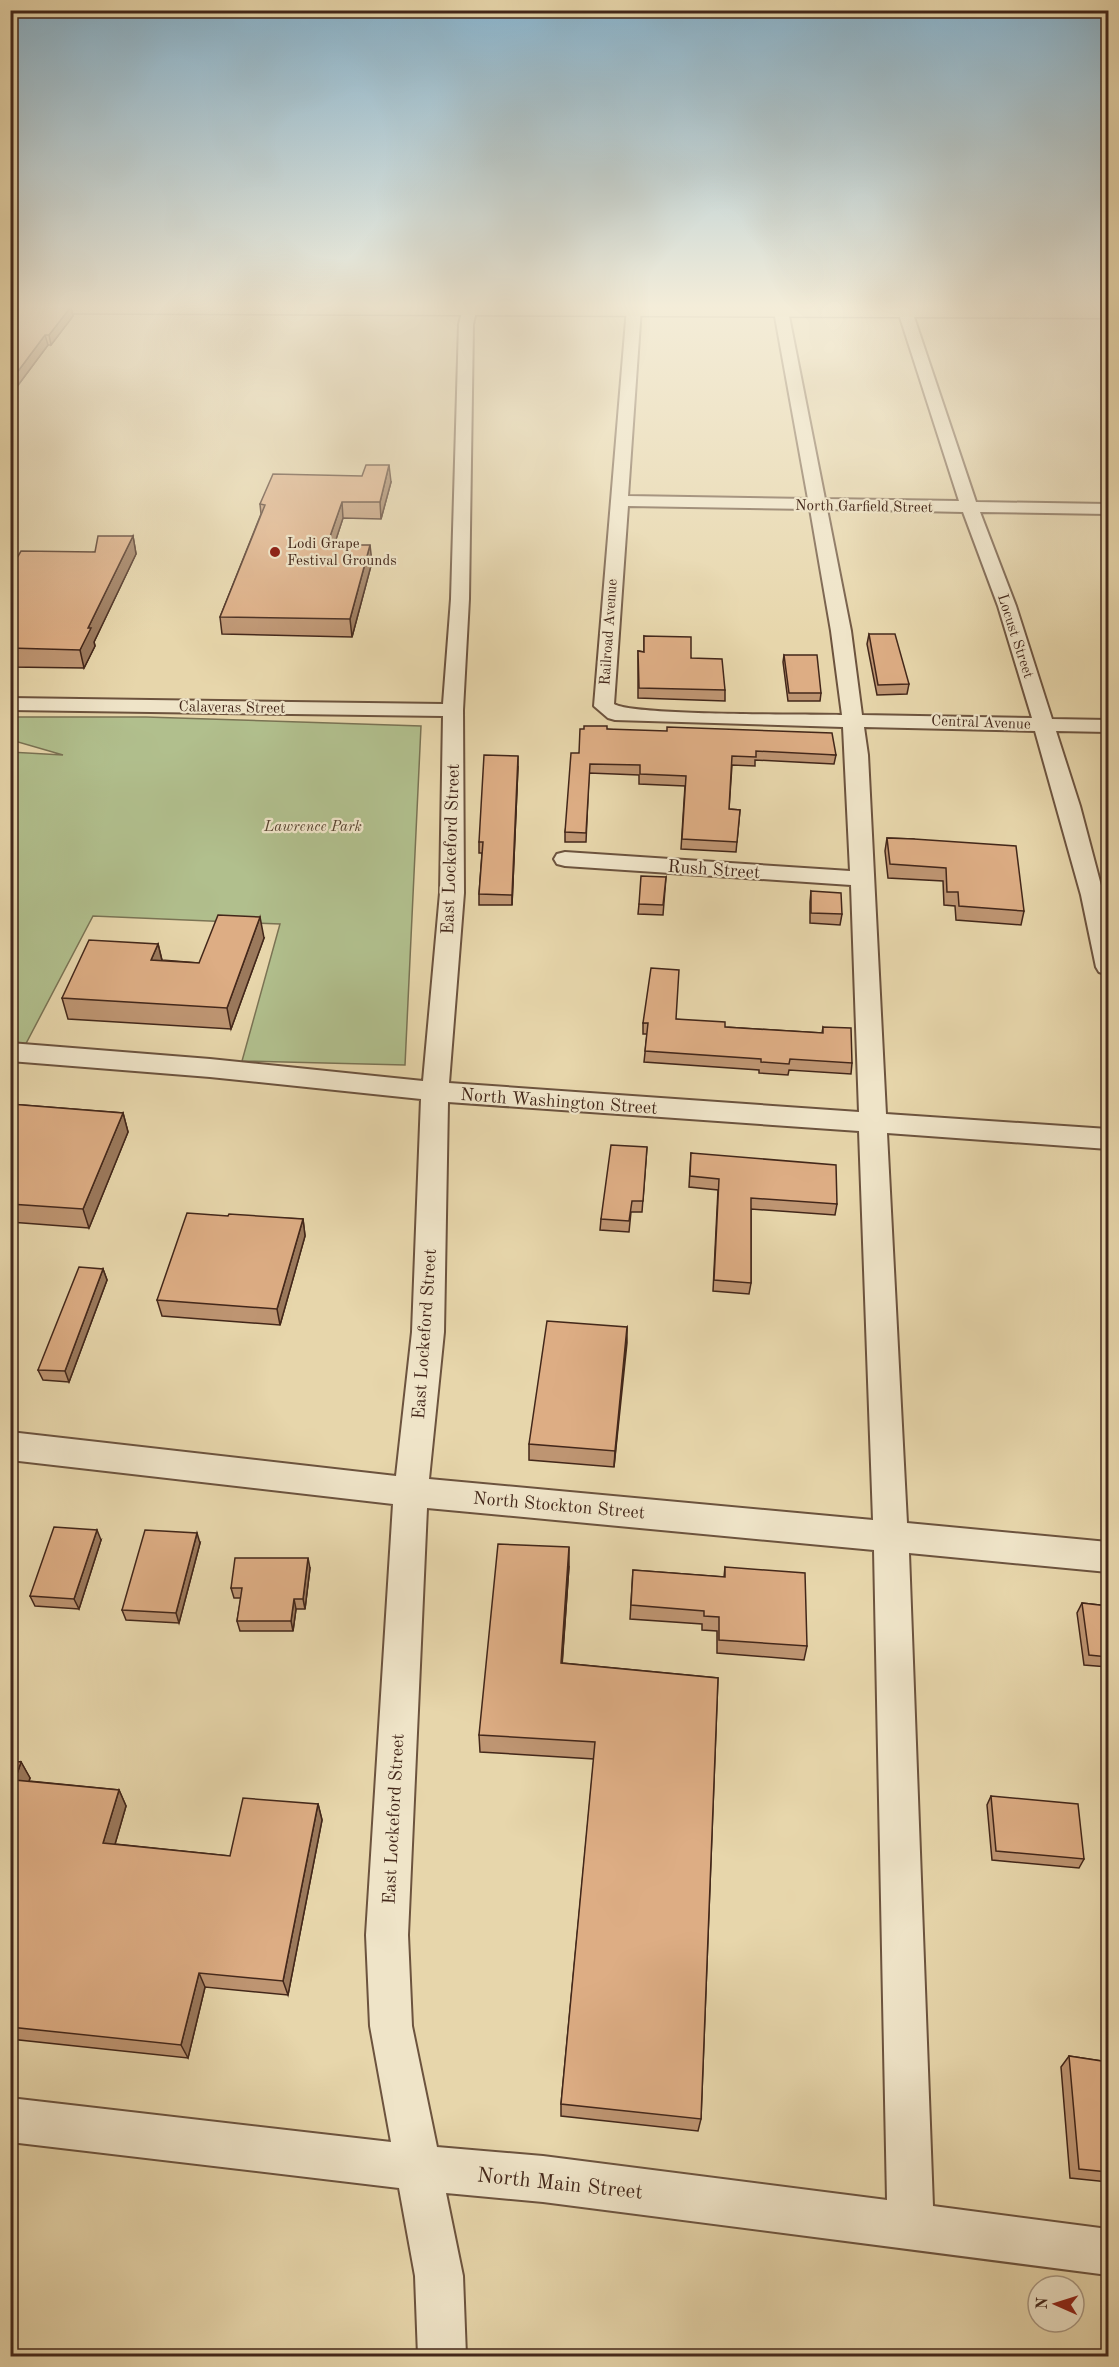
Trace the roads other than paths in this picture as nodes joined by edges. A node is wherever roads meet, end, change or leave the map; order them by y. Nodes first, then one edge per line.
1 (464, 418) edge
2 (625, 418) edge
3 (801, 418) edge
4 (940, 418) edge
5 (619, 501) junction
6 (817, 505) junction
7 (970, 508) junction
8 (1108, 509) edge
9 (10, 704) edge
10 (453, 710) junction
11 (853, 719) junction
12 (1043, 724) junction
13 (1108, 726) edge
14 (565, 859) dead end
15 (862, 879) junction
16 (1108, 967) edge
17 (10, 1053) edge
18 (435, 1091) junction
19 (871, 1122) junction
20 (1108, 1139) edge
21 (10, 1446) edge
22 (411, 1492) junction
23 (890, 1536) junction
24 (1108, 1557) edge
25 (10, 2120) edge
26 (420, 2168) junction
27 (911, 2226) junction
28 (1108, 2252) edge
29 (442, 2356) edge

1 - 10 street, East Lockeford Street
2 - 5 street, Railroad Avenue
3 - 6 street
4 - 7 street, Locust Street
5 - 6 street, North Garfield Street
5 - 11 street, Railroad Avenue
6 - 7 street, North Garfield Street
6 - 11 street
7 - 8 street, North Garfield Street
7 - 12 street, Locust Street
9 - 10 street, Calaveras Street
10 - 18 street, East Lockeford Street
11 - 12 street, Central Avenue
11 - 15 street
12 - 13 street, Central Avenue
12 - 16 street, Locust Street
14 - 15 street, Rush Street
15 - 19 street
17 - 18 street, North Washington Street
18 - 19 street, North Washington Street
18 - 22 street, East Lockeford Street
19 - 20 street, North Washington Street
19 - 23 street
21 - 22 street, North Stockton Street
22 - 23 street, North Stockton Street
22 - 26 street, East Lockeford Street
23 - 24 street, North Stockton Street
23 - 27 street
25 - 26 street, North Main Street
26 - 27 street, North Main Street
26 - 29 street, East Lockeford Street
27 - 28 street, North Main Street

